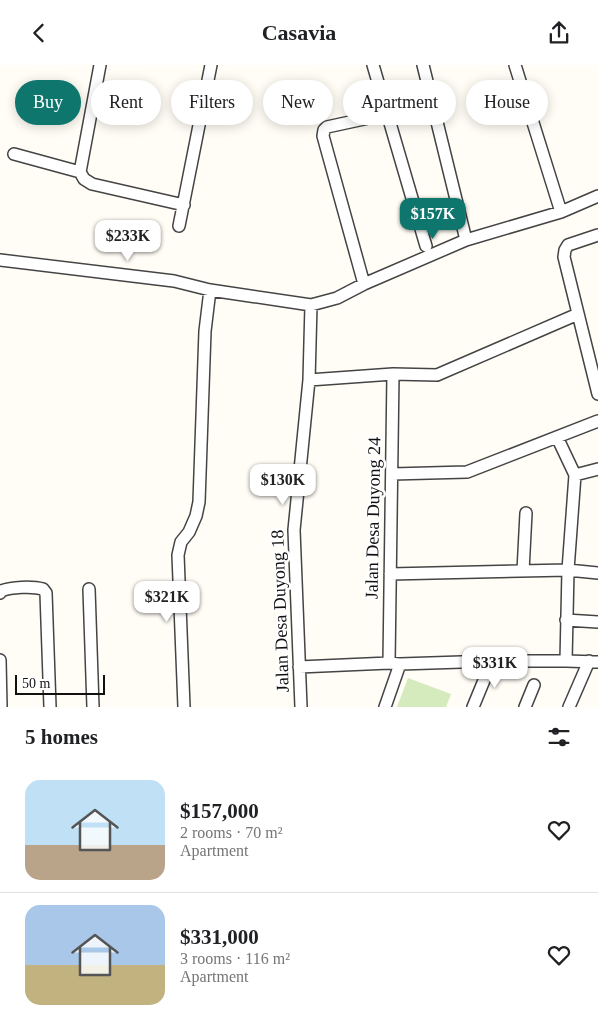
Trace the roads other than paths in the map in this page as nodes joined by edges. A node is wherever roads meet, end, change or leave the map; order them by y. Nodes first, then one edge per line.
1 (100, 65) edge
2 (211, 65) edge
3 (373, 65) edge
4 (423, 65) edge
5 (515, 65) edge
6 (377, 80) edge
7 (343, 124) edge
8 (390, 125) edge
9 (14, 154) dead end
10 (80, 172) junction
11 (598, 196) edge
12 (184, 205) junction
13 (561, 212) junction
14 (179, 225) dead end
15 (598, 235) edge
16 (466, 240) junction
17 (426, 246) dead end
18 (0, 260) edge
19 (364, 284) junction
20 (210, 290) junction
21 (311, 305) junction
22 (578, 314) junction
23 (393, 374) junction
24 (309, 380) junction
25 (598, 394) edge
26 (598, 421) edge
27 (557, 437) junction
28 (598, 469) edge
29 (392, 474) junction
30 (575, 475) junction
31 (526, 513) dead end
32 (568, 570) junction
33 (523, 571) junction
34 (598, 573) edge
35 (390, 574) junction
36 (89, 589) dead end
37 (0, 593) edge
38 (566, 620) junction
39 (598, 622) edge
40 (0, 660) edge
41 (492, 661) junction
42 (566, 661) junction
43 (594, 662) edge
44 (395, 663) junction
45 (299, 667) junction
46 (534, 685) dead end
47 (1, 707) edge
48 (50, 707) edge
49 (93, 707) edge
50 (184, 707) edge
51 (300, 707) edge
52 (385, 707) edge
53 (473, 707) edge
54 (525, 707) edge
55 (570, 707) edge

1 - 10 street
2 - 12 street
3 - 6 street
4 - 16 street
5 - 13 street
7 - 19 street
8 - 17 street
9 - 10 street
10 - 12 street
11 - 13 street
12 - 14 street
13 - 16 street
15 - 22 street
16 - 19 street
18 - 20 street
19 - 21 street
20 - 21 street
20 - 50 street
21 - 24 street, Jalan Desa Duyong 18
22 - 23 street
22 - 25 street
23 - 24 street
23 - 29 street, Jalan Desa Duyong 24
24 - 45 street, Jalan Desa Duyong 18
26 - 27 street
27 - 29 street
27 - 30 street
28 - 30 street
29 - 35 street, Jalan Desa Duyong 24
30 - 32 street
31 - 33 street
32 - 33 street
32 - 34 street
32 - 38 street
33 - 35 street
35 - 44 street, Jalan Desa Duyong 24
36 - 49 street
37 - 48 street
38 - 39 street
38 - 42 street
40 - 47 street
41 - 42 street
41 - 44 street
41 - 53 street
42 - 43 street
43 - 55 street
44 - 45 street
44 - 52 street, Jalan Desa Duyong 24
45 - 51 street, Jalan Desa Duyong 18
46 - 54 street

